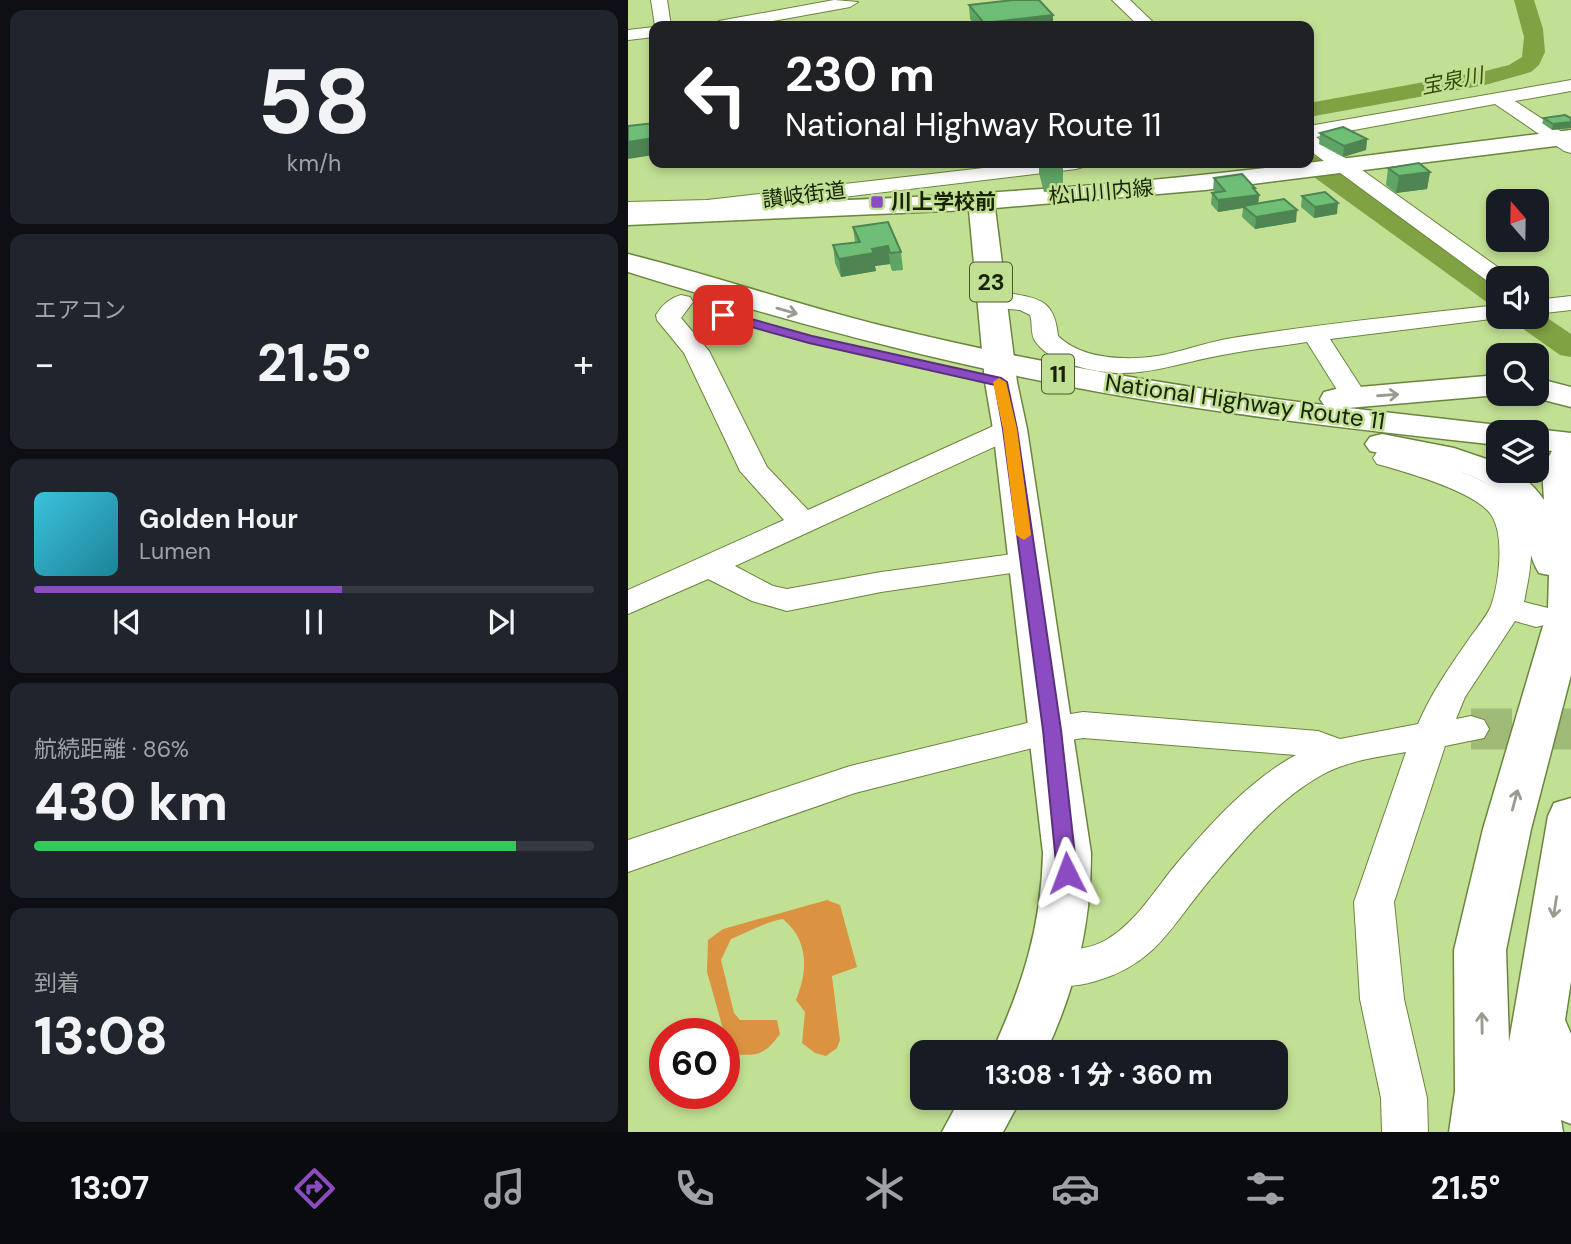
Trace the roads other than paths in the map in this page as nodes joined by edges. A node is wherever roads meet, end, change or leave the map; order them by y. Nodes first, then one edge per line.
1 (659, 0) edge
2 (1120, 0) edge
3 (849, 1) edge
4 (861, 18) dead end
5 (662, 21) edge
6 (745, 21) edge
7 (1143, 21) edge
8 (649, 33) edge
9 (628, 35) edge
10 (1571, 85) edge
11 (1498, 98) junction
12 (1314, 131) edge
13 (1567, 141) edge
14 (1314, 145) edge
15 (1339, 166) junction
16 (1045, 168) edge
17 (971, 180) edge
18 (628, 209) edge
19 (707, 210) junction
20 (628, 217) edge
21 (628, 263) edge
22 (1486, 270) edge
23 (628, 285) edge
24 (681, 302) junction
25 (993, 302) junction
26 (1571, 303) edge
27 (1549, 305) edge
28 (1486, 314) edge
29 (1315, 335) junction
30 (1000, 372) junction
31 (1486, 386) edge
32 (1348, 387) dead end
33 (1549, 391) edge
34 (1571, 397) edge
35 (1195, 407) junction
36 (1010, 429) junction
37 (1486, 434) edge
38 (1486, 447) edge
39 (1558, 451) edge
40 (1387, 458) dead end
41 (1566, 499) edge
42 (802, 521) junction
43 (1027, 562) junction
44 (709, 566) junction
45 (628, 603) edge
46 (1537, 611) junction
47 (1052, 730) junction
48 (1471, 730) tunnel mouth
49 (1430, 737) junction
50 (1336, 754) junction
51 (1571, 816) edge
52 (628, 856) edge
53 (1054, 969) junction
54 (1539, 1016) junction
55 (1025, 1040) edge
56 (1571, 1098) edge
57 (985, 1110) edge
58 (1485, 1118) edge
59 (971, 1132) edge
60 (1405, 1132) edge
61 (1533, 1132) edge

1 - 5 street
2 - 7 street
3 - 4 street
3 - 6 street
8 - 9 street
10 - 11 street
11 - 12 street
11 - 13 street
13 - 15 main road, 松山川内線
14 - 15 street
15 - 17 main road, 松山川内線
15 - 22 street
16 - 17 street
17 - 19 main road, 松山川内線
17 - 25 main road, 23
18 - 19 street
19 - 20 main road, 松山川内線
21 -> 30 main road, National Highway Route 11 / 11
23 - 24 main road, National Highway Route 11 / 11
24 - 30 main road, National Highway Route 11 / 11
24 - 42 street
25 - 29 street
25 - 30 main road, 23
26 - 27 street
28 - 29 street
29 - 32 street
30 - 35 main road, National Highway Route 11 / 11
30 - 36 main road, 23
35 -> 31 main road
33 - 34 main road
35 - 37 main road, National Highway Route 11 / 11
35 - 38 main road, National Highway Route 11 / 11
35 - 46 main road
36 - 42 street
36 - 43 main road, 23
39 - 41 main road
40 - 46 street
41 - 46 main road
42 - 44 street
43 - 44 street
43 - 47 main road, 23
44 - 45 street
46 - 49 street
58 -> 46 main road
47 - 50 street
47 - 52 street
47 - 53 main road, 23
48 - 49 street
49 - 50 street
49 - 60 street
50 - 53 street
51 -> 54 main road
53 - 55 main road, 23
54 - 56 main road
54 - 61 main road
57 - 59 main road

